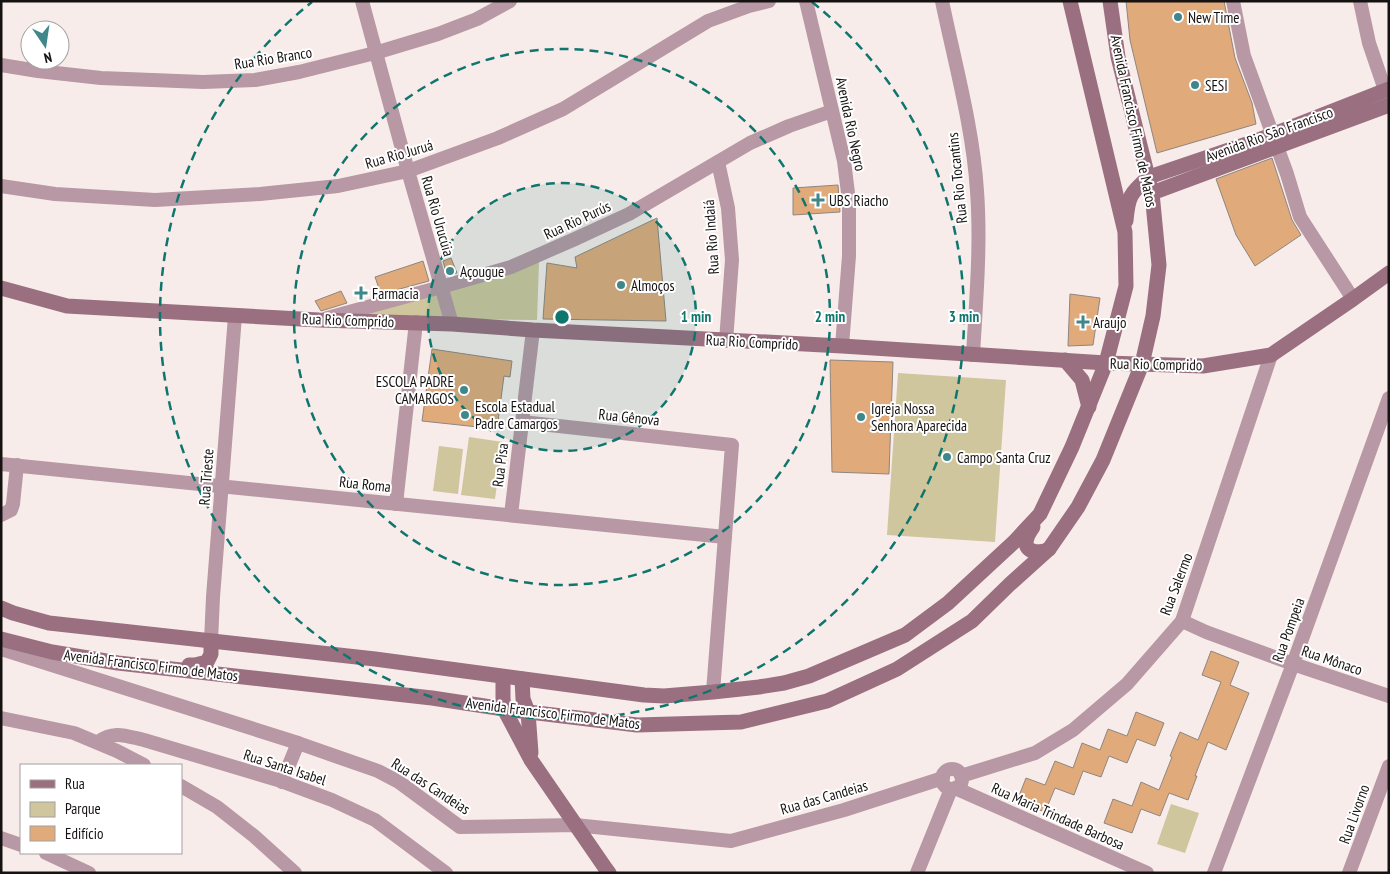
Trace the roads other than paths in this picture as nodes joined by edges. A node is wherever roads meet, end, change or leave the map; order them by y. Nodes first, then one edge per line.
1 (362, 1) edge
2 (510, 1) edge
3 (769, 1) edge
4 (806, 1) edge
5 (942, 1) edge
6 (1070, 1) edge
7 (1110, 1) edge
8 (1233, 1) edge
9 (1360, 1) edge
10 (375, 53) junction
11 (1, 65) edge
12 (1388, 95) edge
13 (832, 111) junction
14 (1275, 140) junction
15 (718, 162) junction
16 (408, 171) junction
17 (1149, 177) junction
18 (1, 186) edge
19 (1152, 193) junction
20 (1125, 232) junction
21 (1389, 273) edge
22 (440, 287) junction
23 (1, 288) edge
24 (1353, 299) junction
25 (235, 316) junction
26 (319, 320) junction
27 (416, 322) junction
28 (452, 324) junction
29 (533, 330) junction
30 (726, 341) junction
31 (842, 346) junction
32 (972, 355) junction
33 (1271, 355) junction
34 (1065, 360) junction
35 (1106, 363) junction
36 (1142, 364) junction
37 (1389, 398) edge
38 (1089, 407) junction
39 (522, 422) junction
40 (1, 464) edge
41 (18, 465) junction
42 (221, 486) junction
43 (396, 504) junction
44 (1040, 514) junction
45 (1, 515) edge
46 (511, 515) junction
47 (725, 537) junction
48 (1049, 549) junction
49 (1, 608) edge
50 (1182, 621) junction
51 (1, 639) edge
52 (211, 641) junction
53 (1, 649) edge
54 (118, 663) junction
55 (1293, 664) junction
56 (152, 666) junction
57 (503, 677) junction
58 (522, 679) junction
59 (113, 685) junction
60 (712, 692) junction
61 (1389, 696) edge
62 (504, 709) junction
63 (528, 712) junction
64 (1, 718) edge
65 (98, 742) junction
66 (298, 743) junction
67 (531, 760) junction
68 (142, 764) edge
69 (1389, 766) edge
70 (282, 782) junction
71 (953, 783) junction
72 (182, 787) edge
73 (576, 825) junction
74 (1, 838) edge
75 (20, 845) edge
76 (48, 854) edge
77 (89, 873) edge
78 (294, 873) edge
79 (446, 873) edge
80 (610, 873) edge
81 (917, 873) edge
82 (1147, 873) edge
83 (1214, 873) edge
84 (1349, 873) edge

1 - 10 street, Rua Rio Urucúia
2 - 10 street, Rua Rio Branco
3 - 16 street, Rua Rio Juruá
4 - 13 street, Avenida Rio Negro
5 - 32 street, Rua Rio Tocantins
6 - 20 street, Avenida Francisco Firmo de Matos
7 - 17 street, Avenida Francisco Firmo de Matos
8 - 14 street
9 - 12 street
10 - 11 street, Rua Rio Branco
10 - 16 street, Rua Rio Urucúia
12 - 14 street, Avenida Rio São Francisco
13 - 15 street, Rua Rio Purús
13 - 31 street, Avenida Rio Negro
14 - 17 street, Avenida Rio São Francisco
14 - 19 street, Avenida Rio São Francisco
14 - 24 street
15 - 22 street, Rua Rio Purús
15 - 30 street, Rua Rio Indaiá
16 - 18 street, Rua Rio Juruá
16 - 22 street, Rua Rio Urucúia
17 - 19 street, Avenida Francisco Firmo de Matos
17 - 20 street
19 - 36 street, Avenida Francisco Firmo de Matos
20 - 35 street, Avenida Francisco Firmo de Matos
21 - 24 street, Rua Rio Comprido
22 - 26 street, Rua Rio Purús
22 - 28 street, Rua Rio Urucúia
23 - 25 street, Rua Rio Comprido
24 - 33 street, Rua Rio Comprido
25 - 26 street, Rua Rio Comprido
25 - 42 street, Rua Trieste
26 - 27 street, Rua Rio Comprido
27 - 28 street, Rua Rio Comprido
27 - 43 street
28 - 29 street, Rua Rio Comprido
29 - 30 street, Rua Rio Comprido
29 - 39 street, Rua Pisa
30 - 31 street, Rua Rio Comprido
31 - 32 street, Rua Rio Comprido
32 - 34 street, Rua Rio Comprido
33 - 36 street, Rua Rio Comprido
33 - 50 street, Rua Salermo
34 - 35 street, Rua Rio Comprido
34 - 38 street
35 - 36 street, Rua Rio Comprido
35 - 38 street, Avenida Francisco Firmo de Matos
36 - 48 street, Avenida Francisco Firmo de Matos
37 - 55 street, Rua Pompeia
38 - 44 street, Avenida Francisco Firmo de Matos
39 - 46 street, Rua Pisa
39 - 47 street, Rua Gênova
40 - 41 street, Rua Roma
41 - 42 street, Rua Roma
41 - 45 street
42 - 43 street, Rua Roma
42 - 52 street, Rua Trieste
43 - 46 street, Rua Roma
44 - 48 street
44 - 60 street, Avenida Francisco Firmo de Matos
46 - 47 street, Rua Roma
47 - 60 street
48 - 63 street, Avenida Francisco Firmo de Matos
49 - 52 street, Avenida Francisco Firmo de Matos
50 - 55 street, Rua Mônaco
50 - 71 street, Rua Salermo
51 - 54 street, Avenida Francisco Firmo de Matos
52 - 56 street
52 - 57 street, Avenida Francisco Firmo de Matos
53 - 59 street, Rua das Candeias
54 - 56 street, Avenida Francisco Firmo de Matos
54 - 59 street
55 - 61 street, Rua Mônaco
55 - 83 street, Rua Pompeia
56 - 62 street, Avenida Francisco Firmo de Matos
57 - 58 street, Avenida Francisco Firmo de Matos
57 - 62 street
58 - 60 street, Avenida Francisco Firmo de Matos
58 - 63 street
59 - 66 street, Rua das Candeias
62 - 63 street, Avenida Francisco Firmo de Matos
62 - 67 street
63 - 67 street
64 - 65 street
65 - 68 street
65 - 70 street, Rua Santa Isabel
66 - 70 street
66 - 73 street, Rua das Candeias
67 - 73 street
69 - 84 street, Rua Livorno
70 - 79 street, Rua Santa Isabel
71 - 73 street, Rua das Candeias
71 - 81 street
71 - 82 street, Rua Maria Trindade Barbosa
72 - 78 street
73 - 80 street
74 - 75 street
76 - 77 street

